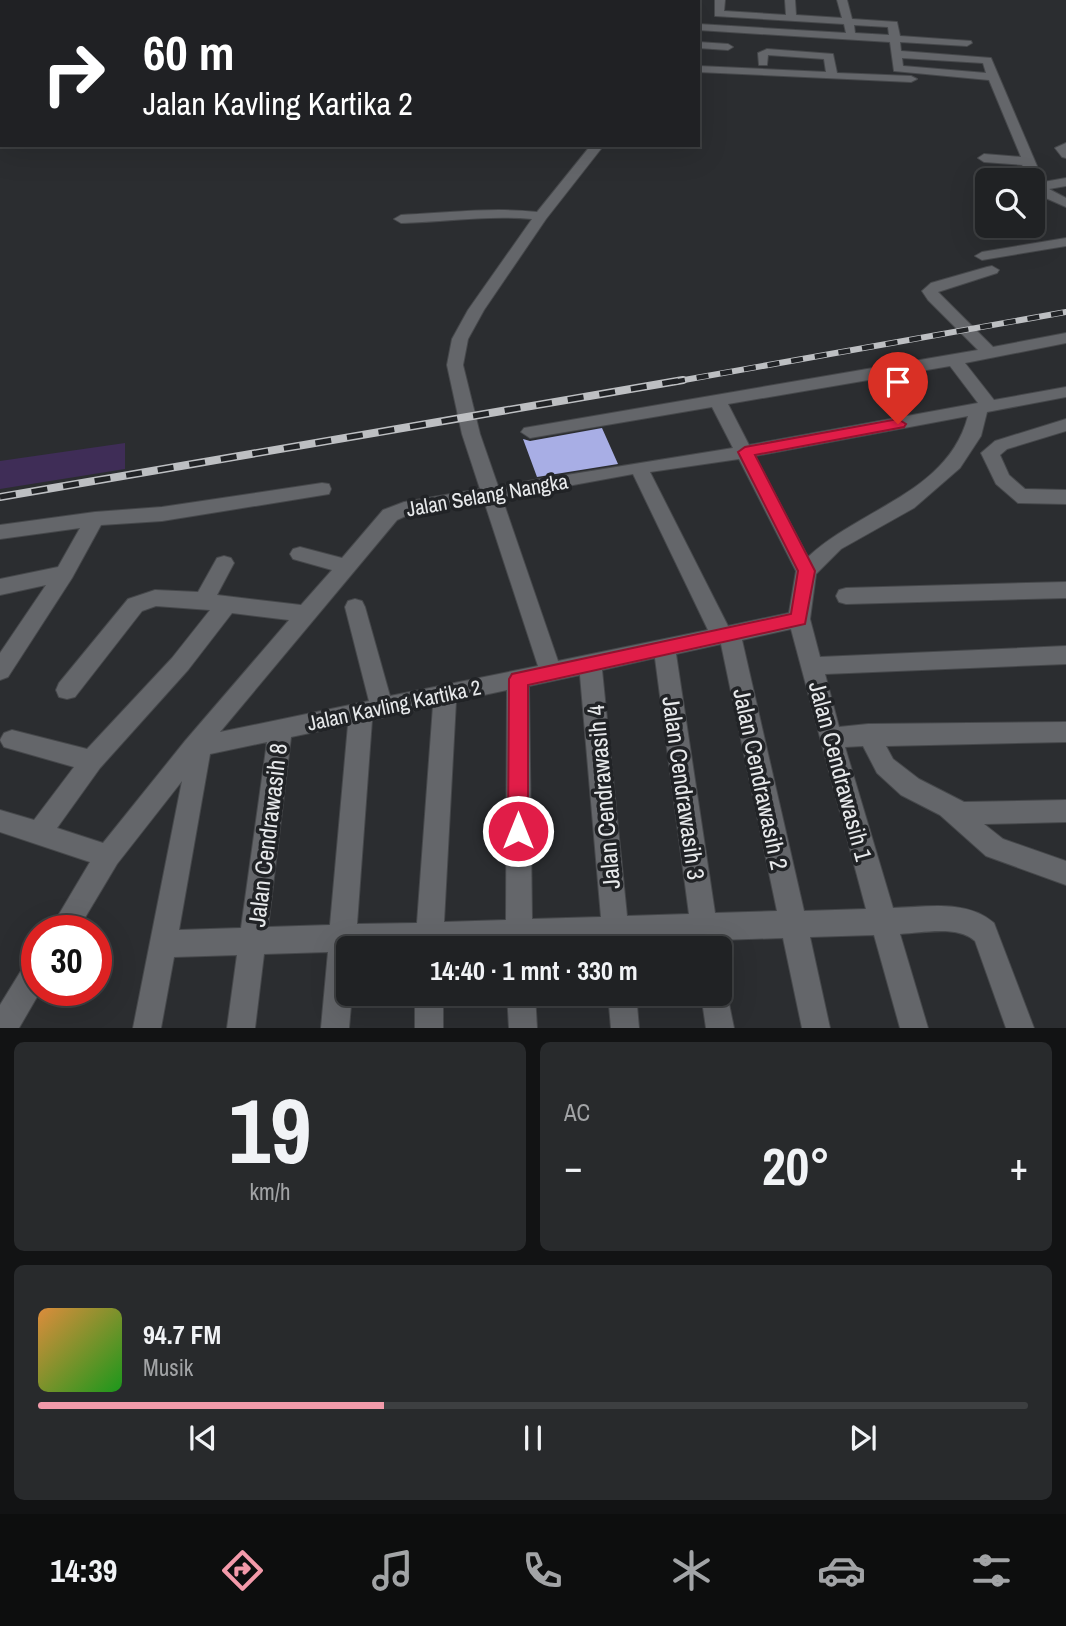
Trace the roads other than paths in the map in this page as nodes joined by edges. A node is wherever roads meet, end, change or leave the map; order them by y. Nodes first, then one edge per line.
1 (720, 0) edge
2 (790, 0) edge
3 (842, 0) edge
4 (755, 10) junction
5 (791, 18) junction
6 (849, 21) junction
7 (750, 30) junction
8 (700, 31) edge
9 (853, 36) junction
10 (896, 38) junction
11 (967, 43) dead end
12 (700, 45) edge
13 (728, 47) dead end
14 (763, 63) dead end
15 (700, 69) edge
16 (832, 76) junction
17 (919, 79) dead end
18 (596, 147) edge
19 (1066, 147) edge
20 (1066, 154) edge
21 (984, 158) dead end
22 (1029, 162) junction
23 (1030, 168) edge
24 (1066, 182) edge
25 (1045, 186) edge
26 (1045, 193) edge
27 (1066, 203) edge
28 (541, 216) junction
29 (401, 219) dead end
30 (1066, 242) edge
31 (982, 256) dead end
32 (992, 270) dead end
33 (1066, 338) edge
34 (990, 353) junction
35 (954, 360) junction
36 (1066, 392) edge
37 (716, 400) junction
38 (985, 407) junction
39 (1066, 425) edge
40 (530, 432) dead end
41 (745, 452) junction
42 (639, 467) junction
43 (1066, 487) edge
44 (321, 489) dead end
45 (1044, 495) junction
46 (490, 496) junction
47 (1066, 497) edge
48 (95, 519) junction
49 (0, 532) edge
50 (300, 554) dead end
51 (224, 563) dead end
52 (346, 566) junction
53 (806, 571) junction
54 (65, 573) junction
55 (0, 587) edge
56 (1066, 590) edge
57 (846, 596) dead end
58 (214, 604) junction
59 (355, 607) dead end
60 (307, 614) junction
61 (799, 619) junction
62 (726, 635) junction
63 (664, 648) junction
64 (1066, 654) edge
65 (590, 664) junction
66 (812, 666) junction
67 (0, 671) edge
68 (551, 672) junction
69 (518, 679) junction
70 (67, 690) dead end
71 (445, 694) junction
72 (371, 710) junction
73 (280, 729) junction
74 (1066, 732) edge
75 (868, 734) junction
76 (830, 737) junction
77 (12, 740) dead end
78 (197, 747) junction
79 (92, 761) junction
80 (944, 806) junction
81 (1066, 811) edge
82 (0, 821) edge
83 (39, 834) junction
84 (108, 856) junction
85 (1066, 873) edge
86 (72, 915) edge
87 (883, 922) junction
88 (793, 925) junction
89 (343, 936) edge
90 (428, 936) edge
91 (518, 936) edge
92 (617, 936) edge
93 (705, 936) edge
94 (719, 936) edge
95 (336, 939) edge
96 (253, 942) junction
97 (162, 944) junction
98 (21, 997) edge
99 (337, 1006) edge
100 (429, 1006) edge
101 (522, 1006) edge
102 (623, 1006) edge
103 (717, 1006) edge
104 (2, 1027) edge
105 (147, 1027) edge
106 (241, 1027) edge
107 (335, 1027) edge
108 (429, 1027) edge
109 (523, 1027) edge
110 (625, 1027) edge
111 (720, 1027) edge
112 (816, 1027) edge
113 (914, 1027) edge
114 (1020, 1027) edge

1 - 4 street
2 - 5 street
3 - 6 street
4 - 5 street
4 - 7 street
5 - 6 street
6 - 9 street
6 - 10 street
7 - 8 street
7 - 9 street
9 - 10 street
10 - 11 street
10 - 22 street
12 - 13 street
14 - 16 street
15 - 16 street
16 - 17 street
18 - 28 street
19 - 20 street
21 - 22 street
22 - 23 street
24 - 25 street
26 - 27 street
28 - 29 street
28 - 46 street
30 - 31 street
32 - 34 street
33 - 34 street
34 - 35 street
35 - 37 street
35 - 38 street
36 - 38 street, Jalan Selang Nangka
37 - 40 street
37 - 41 street
38 - 41 street, Jalan Selang Nangka
38 - 53 street
39 - 45 street
41 - 42 street, Jalan Selang Nangka
41 - 53 street
42 - 46 street, Jalan Selang Nangka
42 - 62 street, Jalan Cendrawasih 2
43 - 45 street
44 - 48 street
45 - 47 street
46 - 52 street, Jalan Selang Nangka
46 - 68 street
48 - 49 street
48 - 54 street
50 - 52 street
51 - 58 street
52 - 60 street, Jalan Selang Nangka
53 - 61 street
54 - 55 street
54 - 67 street
56 - 57 street
58 - 60 street
58 - 70 street
58 - 79 street
59 - 72 street
60 - 78 street, Jalan Selang Nangka
61 - 62 street, Jalan Kavling Kartika 2
61 - 66 street, Jalan Cendrawasih 1
62 - 63 street, Jalan Kavling Kartika 2
62 - 88 street, Jalan Cendrawasih 2
63 - 65 street, Jalan Kavling Kartika 2
63 - 93 street, Jalan Cendrawasih 3
64 - 66 street
65 - 68 street, Jalan Kavling Kartika 2
65 - 92 street, Jalan Cendrawasih 4
66 - 76 street, Jalan Cendrawasih 1
68 - 69 street, Jalan Kavling Kartika 2
69 - 71 street, Jalan Kavling Kartika 2
69 - 91 street
71 - 72 street, Jalan Kavling Kartika 2
71 - 90 street
72 - 73 street, Jalan Kavling Kartika 2
72 - 89 street
73 - 78 street, Jalan Kavling Kartika 2
73 - 96 street, Jalan Cendrawasih 8
74 - 75 street
75 - 76 street
75 - 80 street
76 - 87 street, Jalan Cendrawasih 1
77 - 79 street
78 - 84 street, Jalan Selang Nangka
78 - 97 street
79 - 83 street
80 - 81 street
80 - 85 street
82 - 83 street
83 - 84 street
84 - 86 street, Jalan Selang Nangka
87 - 88 street
87 - 113 street, Jalan Cendrawasih 1
87 - 114 street
88 - 94 street
88 - 112 street, Jalan Cendrawasih 2
95 - 96 street
96 - 97 street
96 - 106 street, Jalan Cendrawasih 8
97 - 105 street
98 - 104 street
99 - 107 street
100 - 108 street
101 - 109 street
102 - 110 street
103 - 111 street

